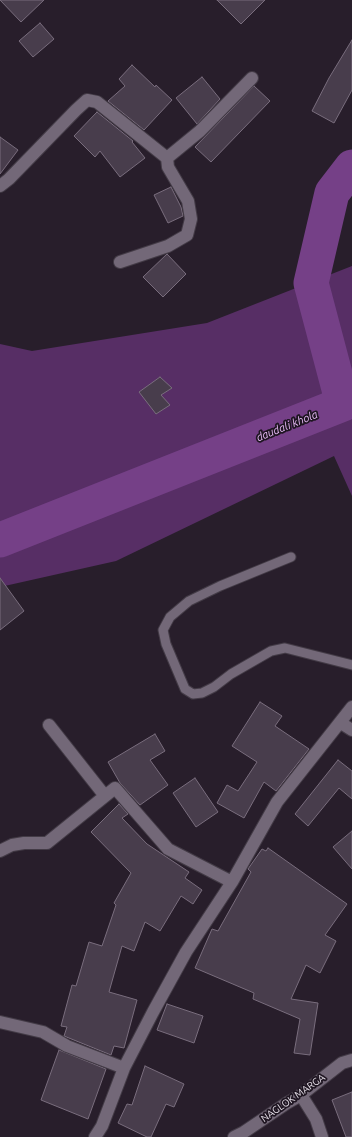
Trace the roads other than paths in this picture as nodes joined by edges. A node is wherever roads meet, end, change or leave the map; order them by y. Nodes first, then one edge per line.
1 (252, 78) dead end
2 (167, 158) junction
3 (0, 186) edge
4 (120, 262) dead end
5 (291, 557) dead end
6 (352, 665) edge
7 (352, 708) edge
8 (341, 723) junction
9 (49, 725) dead end
10 (352, 730) edge
11 (105, 796) junction
12 (0, 851) edge
13 (232, 882) junction
14 (0, 1022) edge
15 (352, 1060) edge
16 (124, 1068) junction
17 (301, 1094) junction
18 (95, 1137) edge
19 (234, 1137) edge
20 (322, 1137) edge

1 - 2 street
2 - 3 street
2 - 4 street
5 - 6 lane
7 - 8 street
8 - 10 street
8 - 13 street
9 - 11 street
11 - 12 street
11 - 13 street
13 - 16 street
14 - 16 street
15 - 17 street, NAGLOK MARGA
16 - 18 street
17 - 19 street, NAGLOK MARGA
17 - 20 street

